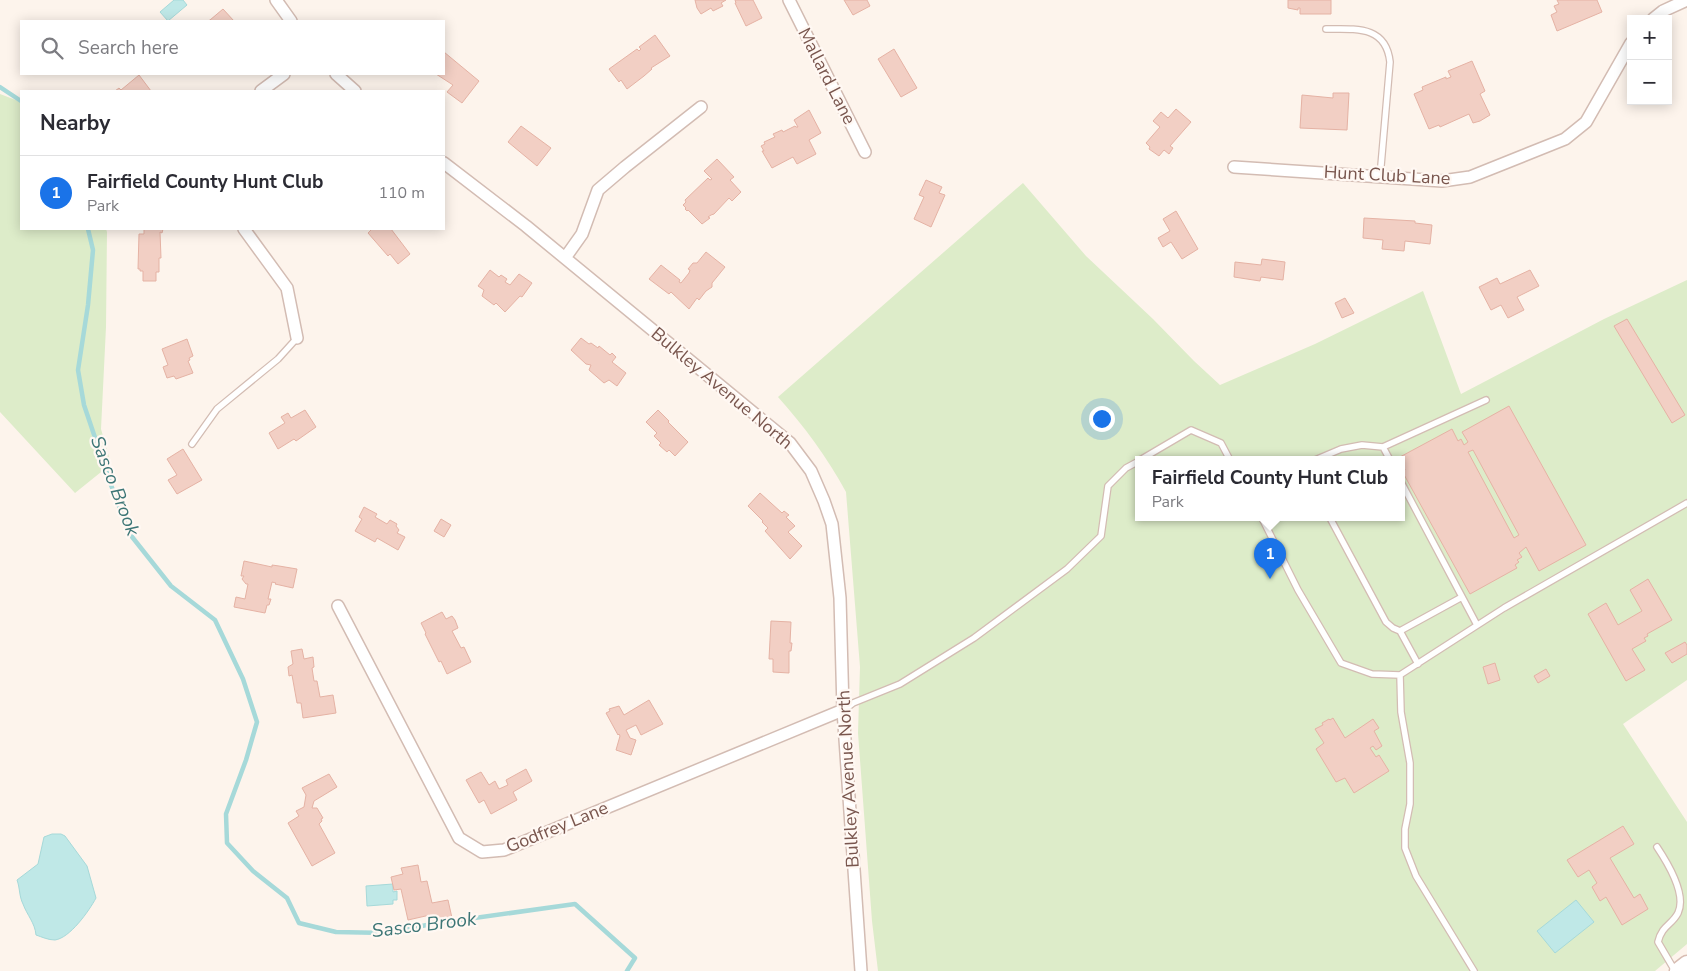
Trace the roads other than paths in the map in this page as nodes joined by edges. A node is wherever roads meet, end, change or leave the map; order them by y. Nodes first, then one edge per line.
1 (276, 0) edge
2 (789, 0) edge
3 (1687, 0) edge
4 (1658, 15) edge
5 (290, 20) edge
6 (1326, 29) dead end
7 (1627, 50) edge
8 (283, 75) edge
9 (337, 75) edge
10 (262, 90) edge
11 (355, 90) edge
12 (701, 107) dead end
13 (866, 152) dead end
14 (445, 164) edge
15 (1234, 167) dead end
16 (1380, 177) junction
17 (245, 230) edge
18 (565, 258) junction
19 (297, 338) joint
20 (1486, 400) dead end
21 (192, 444) dead end
22 (1383, 447) junction
23 (1146, 456) edge
24 (1228, 456) edge
25 (1324, 456) edge
26 (1387, 456) edge
27 (1135, 462) edge
28 (1405, 490) edge
29 (1687, 503) edge
30 (1264, 521) edge
31 (1332, 521) edge
32 (1462, 597) junction
33 (338, 606) dead end
34 (1477, 625) junction
35 (1400, 631) junction
36 (1418, 664) junction
37 (1400, 676) junction
38 (843, 710) junction
39 (1657, 847) dead end
40 (1687, 964) edge
41 (861, 971) edge
42 (1474, 971) edge
43 (1676, 971) edge

1 - 5 street
2 - 13 street, Mallard Lane
3 - 4 street
6 - 16 lane
7 - 16 street, Hunt Club Lane
8 - 10 street
9 - 11 street
12 - 18 street
14 - 18 street, Bulkley Avenue North
15 - 16 street, Hunt Club Lane
17 - 19 street
18 - 38 street, Bulkley Avenue North
19 - 21 lane
20 - 22 lane
22 - 25 lane
22 - 26 lane
23 - 24 lane
27 - 38 lane
28 - 32 lane
29 - 34 lane
30 - 37 lane
31 - 35 lane
32 - 34 lane
32 - 35 lane
33 - 38 street, Godfrey Lane
34 - 36 lane
35 - 36 lane
36 - 37 lane
37 - 42 lane
38 - 41 street, Bulkley Avenue North
39 - 43 lane
40 - 43 main road

